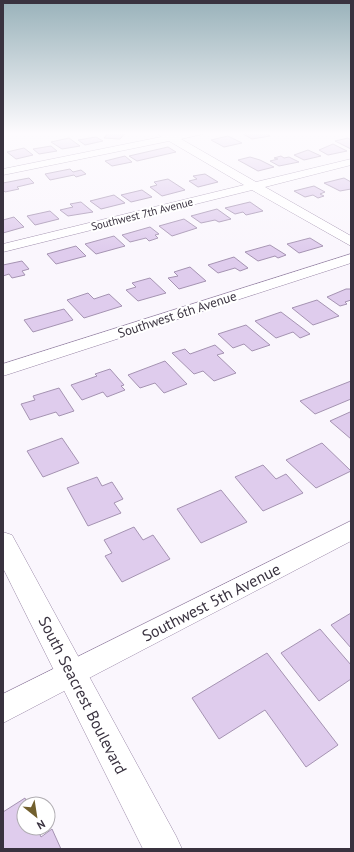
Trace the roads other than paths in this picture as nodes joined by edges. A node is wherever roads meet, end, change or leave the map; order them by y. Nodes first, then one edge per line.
1 (230, 172) edge
2 (312, 172) edge
3 (255, 186) junction
4 (351, 242) edge
5 (3, 248) edge
6 (351, 258) edge
7 (3, 370) edge
8 (351, 530) edge
9 (3, 542) edge
10 (72, 674) junction
11 (3, 709) edge
12 (163, 849) edge

1 - 3 street
2 - 3 street, Southwest 7th Avenue
3 - 4 street
3 - 5 street, Southwest 7th Avenue
6 - 7 street, Southwest 6th Avenue
8 - 10 street, Southwest 5th Avenue
9 - 10 street, South Seacrest Boulevard
10 - 11 street, Southwest 5th Avenue
10 - 12 street, South Seacrest Boulevard

